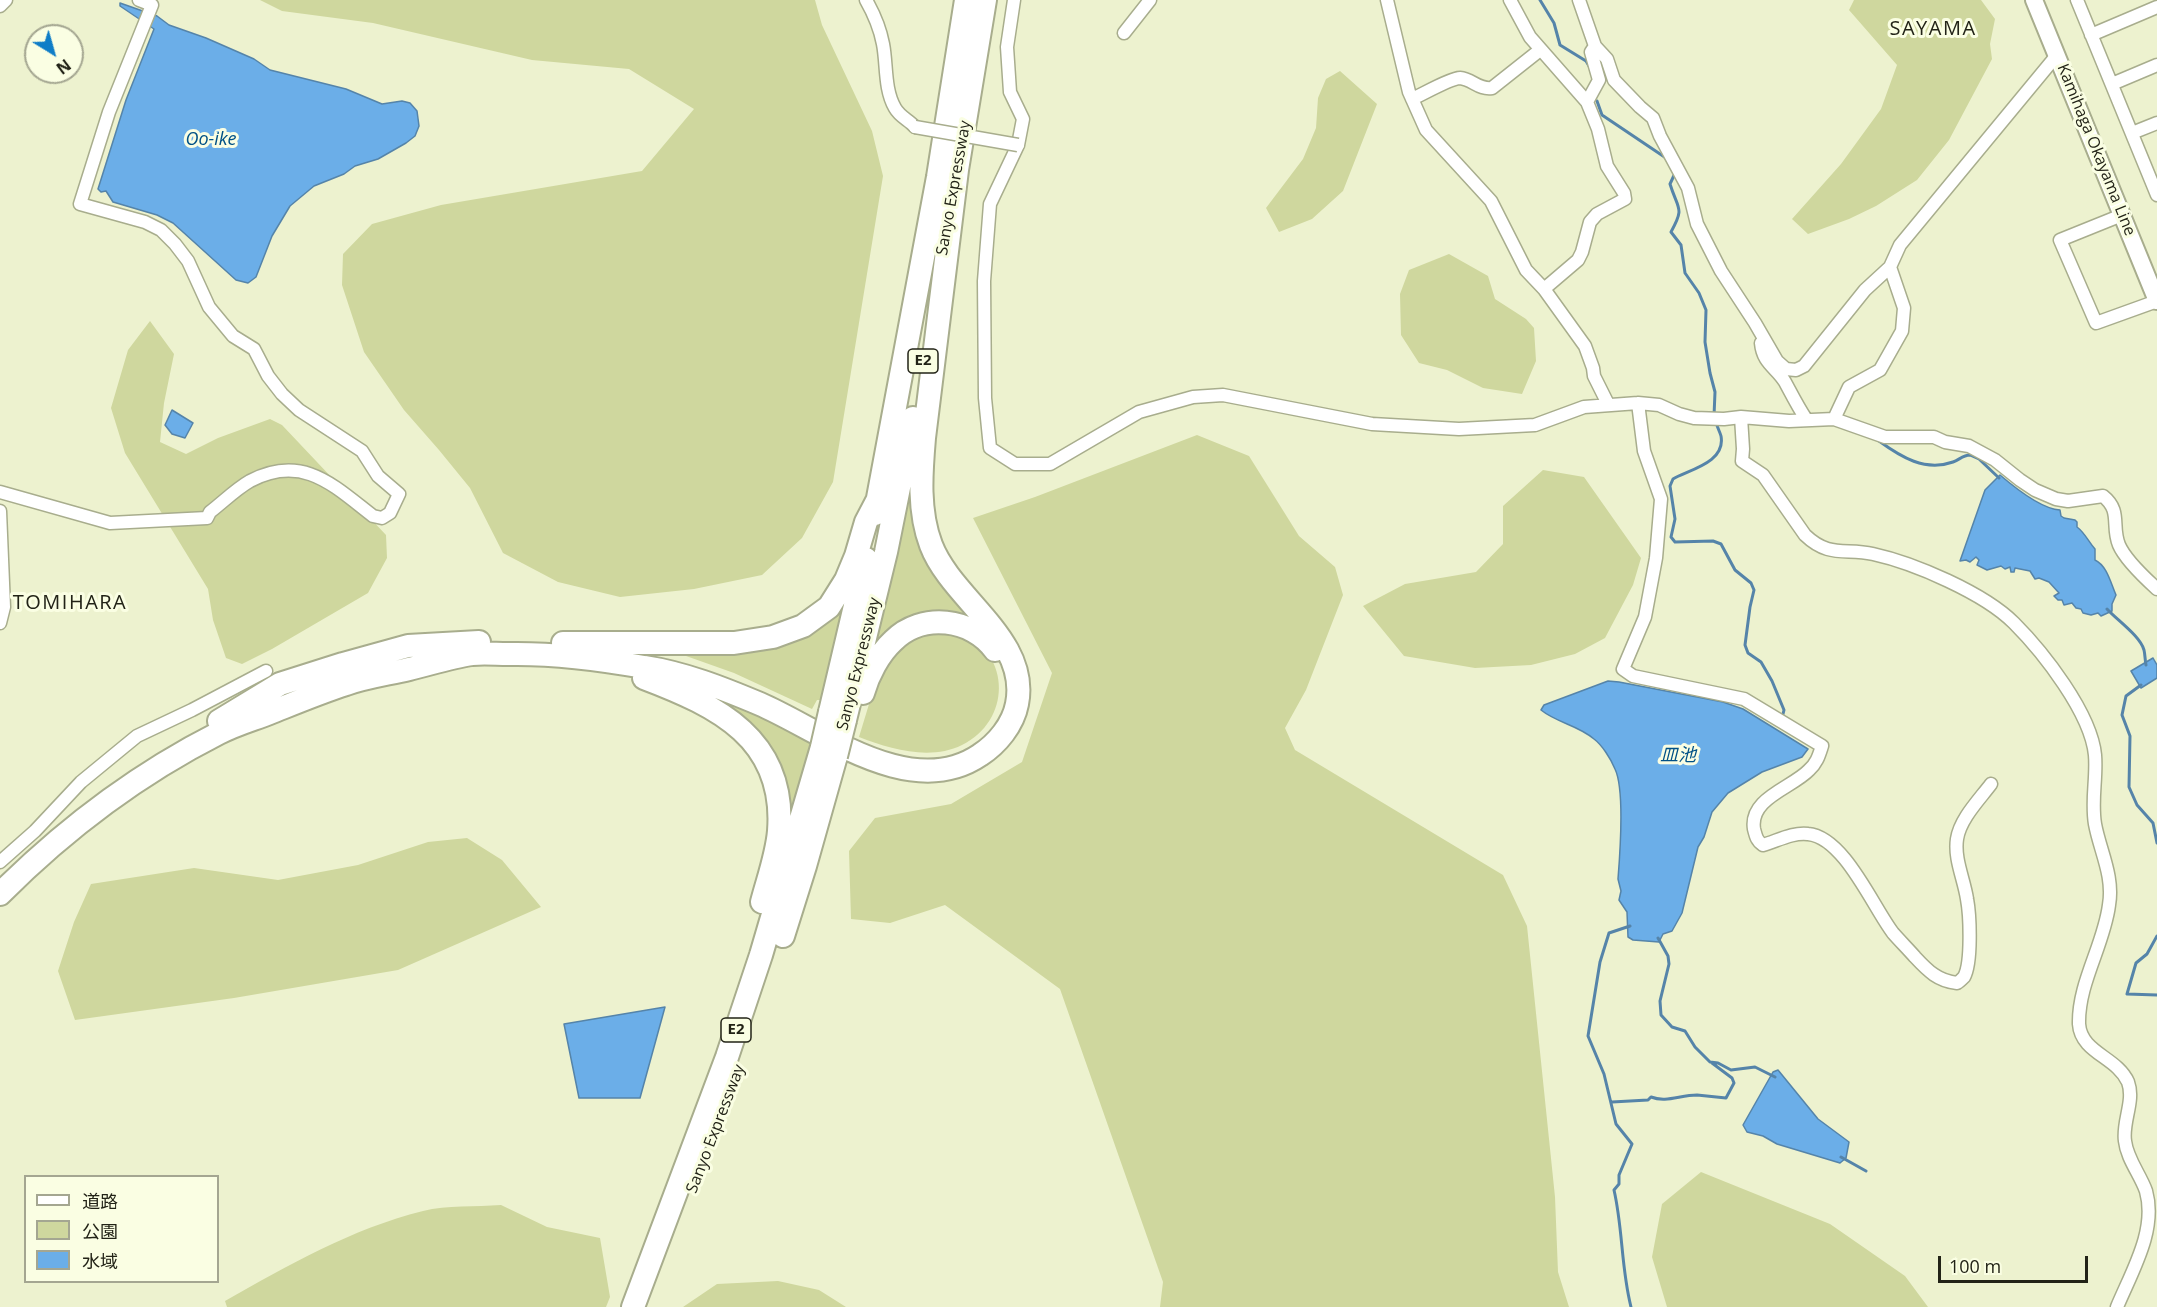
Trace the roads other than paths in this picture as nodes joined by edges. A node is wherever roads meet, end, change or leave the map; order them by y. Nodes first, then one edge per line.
1 (6, 0) edge
2 (139, 0) edge
3 (866, 0) edge
4 (966, 0) edge
5 (985, 0) edge
6 (1014, 0) edge
7 (1150, 0) edge
8 (1387, 0) edge
9 (1510, 0) edge
10 (1579, 0) edge
11 (2034, 0) edge
12 (2077, 0) edge
13 (0, 6) edge
14 (2157, 7) edge
15 (1124, 33) dead end
16 (2091, 35) junction
17 (1596, 46) junction
18 (1540, 50) junction
19 (2057, 55) junction
20 (2157, 65) edge
21 (2112, 84) junction
22 (1412, 99) junction
23 (1587, 102) junction
24 (2157, 123) edge
25 (2132, 133) junction
26 (1018, 145) junction
27 (958, 162) junction
28 (2155, 187) edge
29 (2122, 215) junction
30 (1890, 267) junction
31 (1544, 289) junction
32 (2157, 301) edge
33 (1761, 336) junction
34 (1638, 403) junction
35 (1608, 404) junction
36 (1834, 418) junction
37 (1806, 419) junction
38 (1741, 421) junction
39 (0, 492) edge
40 (877, 501) junction
41 (0, 512) edge
42 (2157, 589) edge
43 (0, 623) edge
44 (585, 651) junction
45 (266, 671) dead end
46 (843, 719) junction
47 (219, 727) junction
48 (829, 751) junction
49 (1991, 784) dead end
50 (0, 862) edge
51 (0, 880) edge
52 (0, 894) edge
53 (707, 1113) junction
54 (633, 1307) edge
55 (649, 1307) edge
56 (2117, 1307) edge

1 - 13 street
2 - 39 street
3 - 26 street, bridge
4 - 40 highway, Sanyo Expressway / E2
5 - 27 highway, Sanyo Expressway / E2
6 - 26 street
7 - 15 street
8 - 22 street
9 - 18 street
10 - 17 street
11 - 19 main road, Kamihaga Okayama Line
12 - 16 street
14 - 16 street
16 - 21 street
17 - 23 street
17 - 33 street
18 - 22 street
18 - 23 street
19 - 29 main road, Kamihaga Okayama Line
19 - 30 street
20 - 21 street
21 - 25 street
22 - 31 street
23 - 31 street
24 - 25 street
25 - 28 street
26 - 35 street
27 - 44 highway
27 - 46 highway, Sanyo Expressway / E2
29 - 32 main road, Kamihaga Okayama Line
29 - 32 street
30 - 33 street
30 - 36 street
31 - 35 street
33 - 37 street
34 - 35 street
34 - 38 street
34 - 49 street
36 - 37 street
36 - 42 street
37 - 38 street
38 - 56 street
40 - 44 highway
40 - 46 highway, Sanyo Expressway / E2
41 - 43 street
44 - 46 highway
44 - 47 highway
44 - 53 highway
45 - 50 street
46 - 48 highway, Sanyo Expressway / E2, bridge
47 - 51 highway
47 - 52 highway
48 - 53 highway, Sanyo Expressway / E2
48 - 55 highway, Sanyo Expressway / E2
53 - 54 highway, Sanyo Expressway / E2

